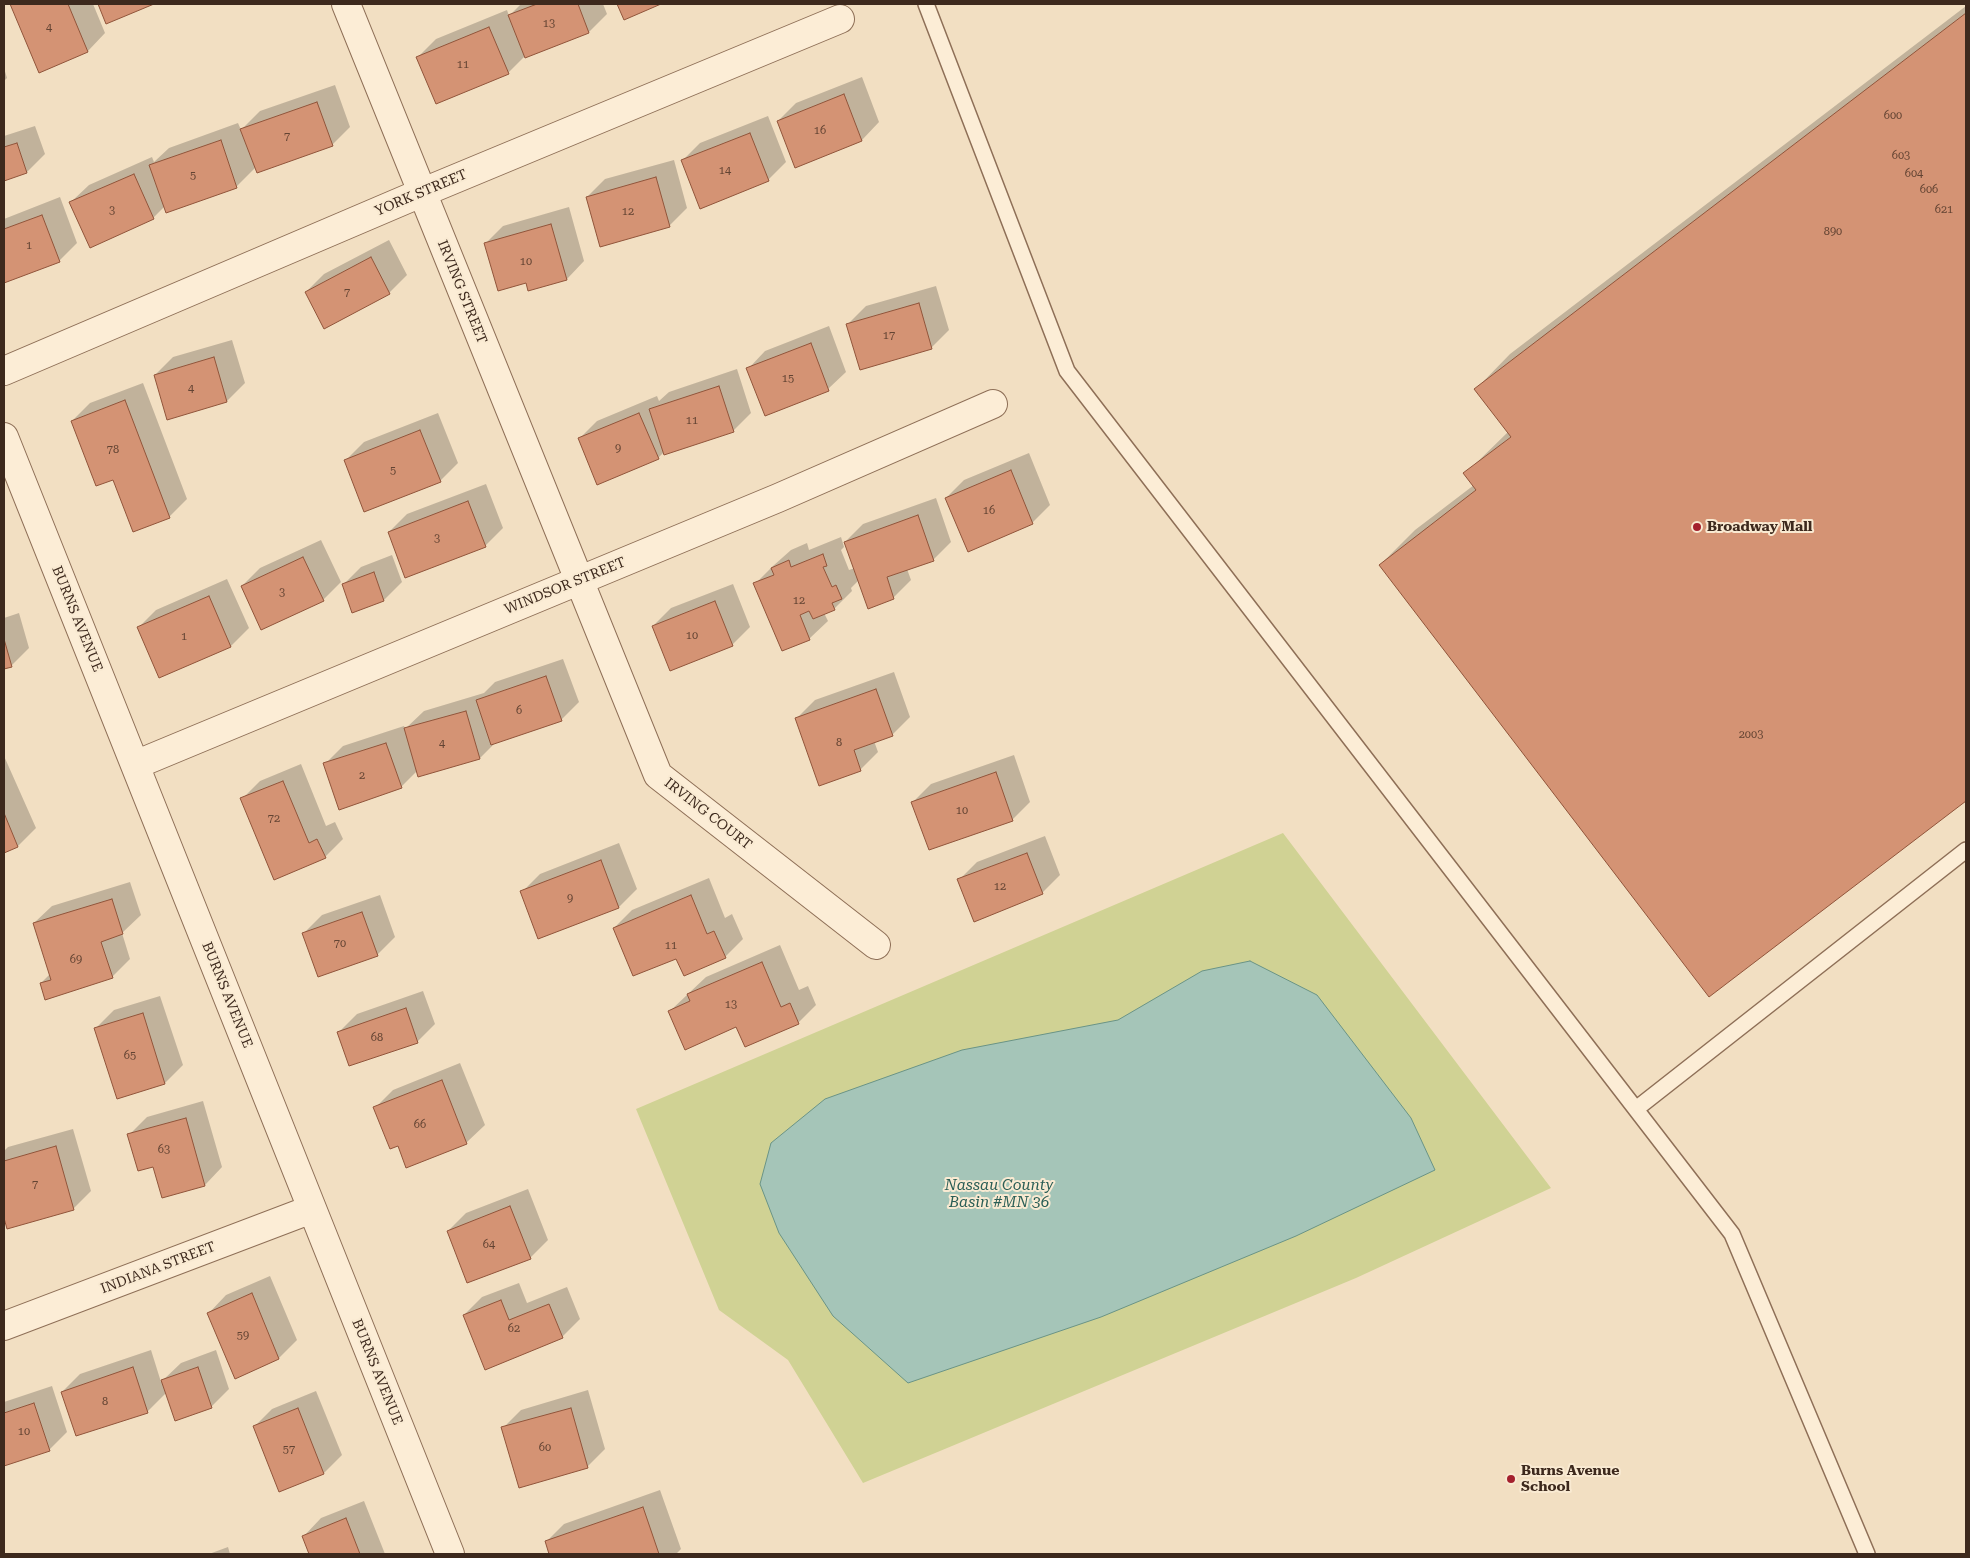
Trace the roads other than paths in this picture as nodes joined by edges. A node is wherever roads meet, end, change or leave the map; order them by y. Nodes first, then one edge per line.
1 (346, 4) edge
2 (926, 4) edge
3 (840, 19) dead end
4 (422, 193) junction
5 (4, 370) edge
6 (992, 404) dead end
7 (4, 437) edge
8 (578, 580) junction
9 (135, 765) junction
10 (1966, 850) edge
11 (876, 945) dead end
12 (1636, 1109) junction
13 (312, 1209) junction
14 (4, 1326) edge
15 (450, 1554) edge
16 (1867, 1554) edge

1 - 4 street, IRVING STREET
2 - 12 lane
3 - 4 street, YORK STREET
4 - 5 street, YORK STREET
4 - 8 street, IRVING STREET
6 - 8 street, WINDSOR STREET
7 - 9 street, BURNS AVENUE
8 - 9 street, WINDSOR STREET
8 - 11 street, IRVING COURT
9 - 13 street, BURNS AVENUE
10 - 12 lane
12 - 16 lane
13 - 14 street, INDIANA STREET
13 - 15 street, BURNS AVENUE

